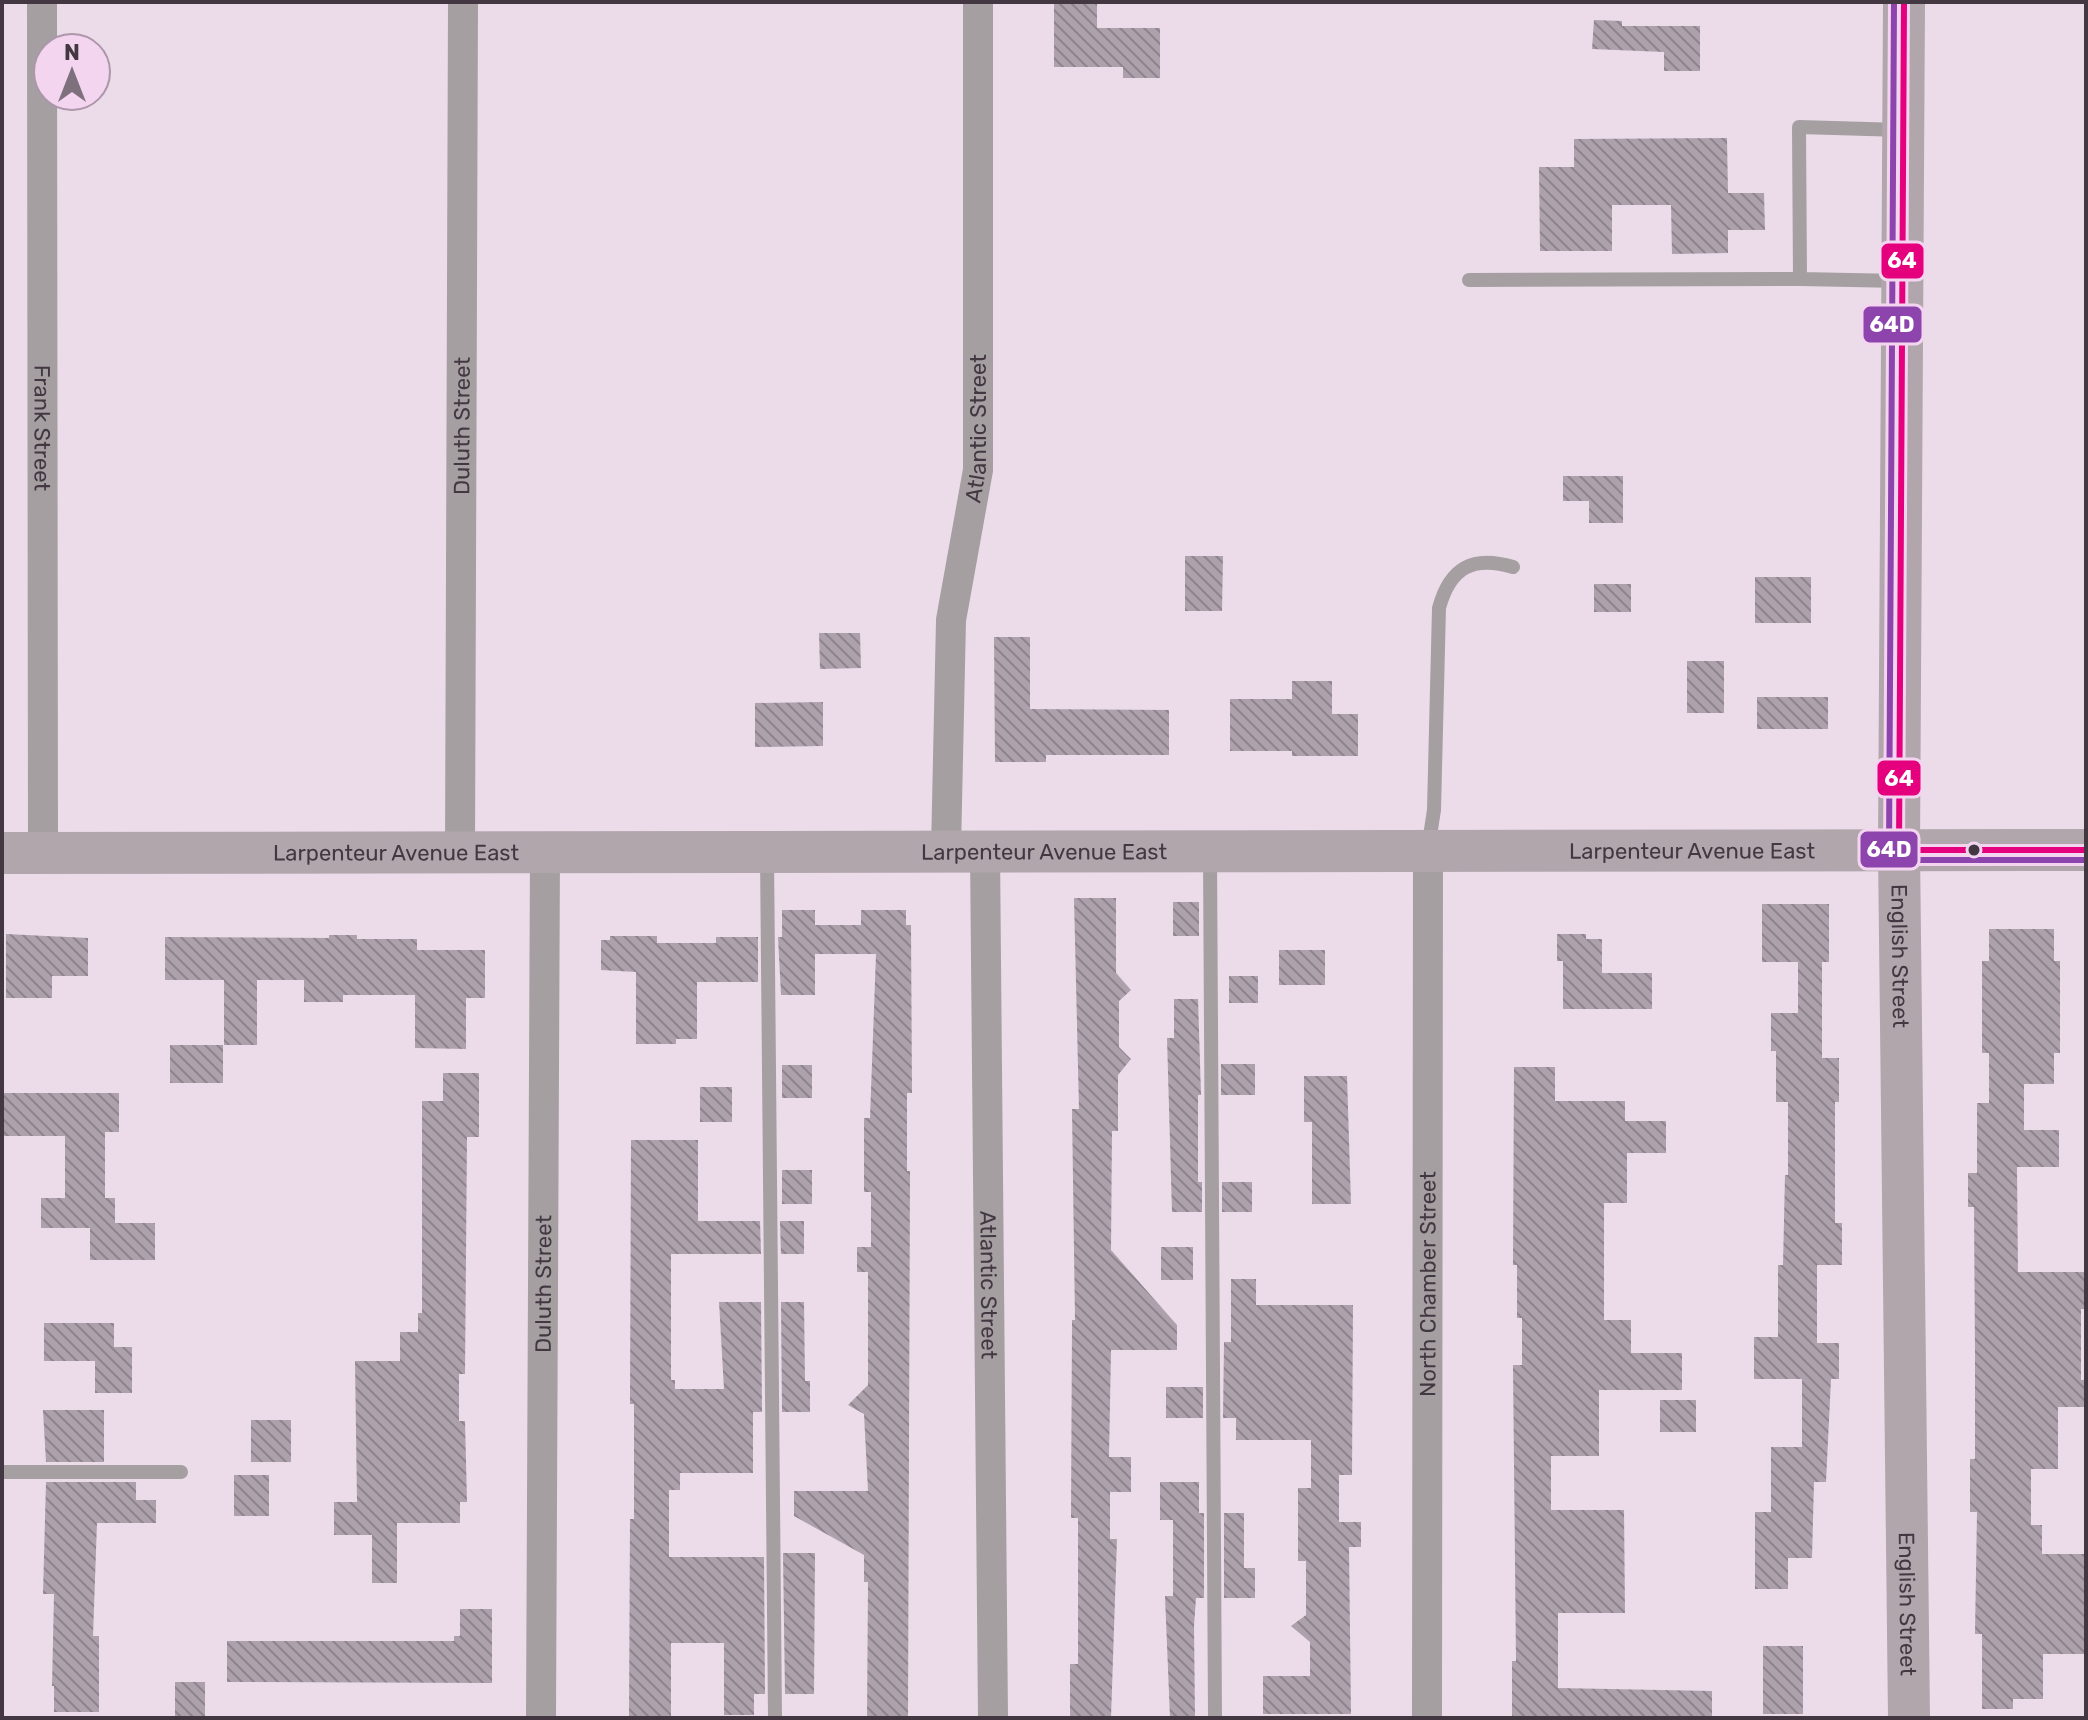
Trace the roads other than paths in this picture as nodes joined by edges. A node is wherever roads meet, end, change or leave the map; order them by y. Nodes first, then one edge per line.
1 (42, 2) edge
2 (463, 2) edge
3 (978, 2) edge
4 (1904, 2) edge
5 (1904, 130) junction
6 (1800, 279) junction
7 (1469, 280) dead end
8 (1905, 281) junction
9 (1513, 567) dead end
10 (1210, 849) junction
11 (1428, 849) junction
12 (767, 850) junction
13 (1899, 850) junction
14 (2086, 850) edge
15 (966, 851) junction
16 (460, 852) junction
17 (545, 852) junction
18 (22, 853) edge
19 (2, 1472) edge
20 (181, 1472) dead end
21 (541, 1718) edge
22 (775, 1718) edge
23 (993, 1718) edge
24 (1215, 1718) edge
25 (1427, 1718) edge
26 (1909, 1718) edge

1 - 18 street, Frank Street
2 - 16 street, Duluth Street
3 - 15 street, Atlantic Street
4 - 5 street, English Street
5 - 6 lane
5 - 8 street, English Street
6 - 7 lane
6 - 8 lane
8 - 13 street, English Street
9 - 11 lane
10 - 11 street, Larpenteur Avenue East
10 - 15 street, Larpenteur Avenue East
10 - 24 lane
11 - 13 street, Larpenteur Avenue East
11 - 25 street, North Chamber Street
12 - 15 street, Larpenteur Avenue East
12 - 17 street, Larpenteur Avenue East
12 - 22 lane
13 - 14 street, Larpenteur Avenue East
13 - 26 street, English Street
15 - 23 street, Atlantic Street
16 - 17 street, Larpenteur Avenue East
16 - 18 street, Larpenteur Avenue East
17 - 21 street, Duluth Street
19 - 20 lane

